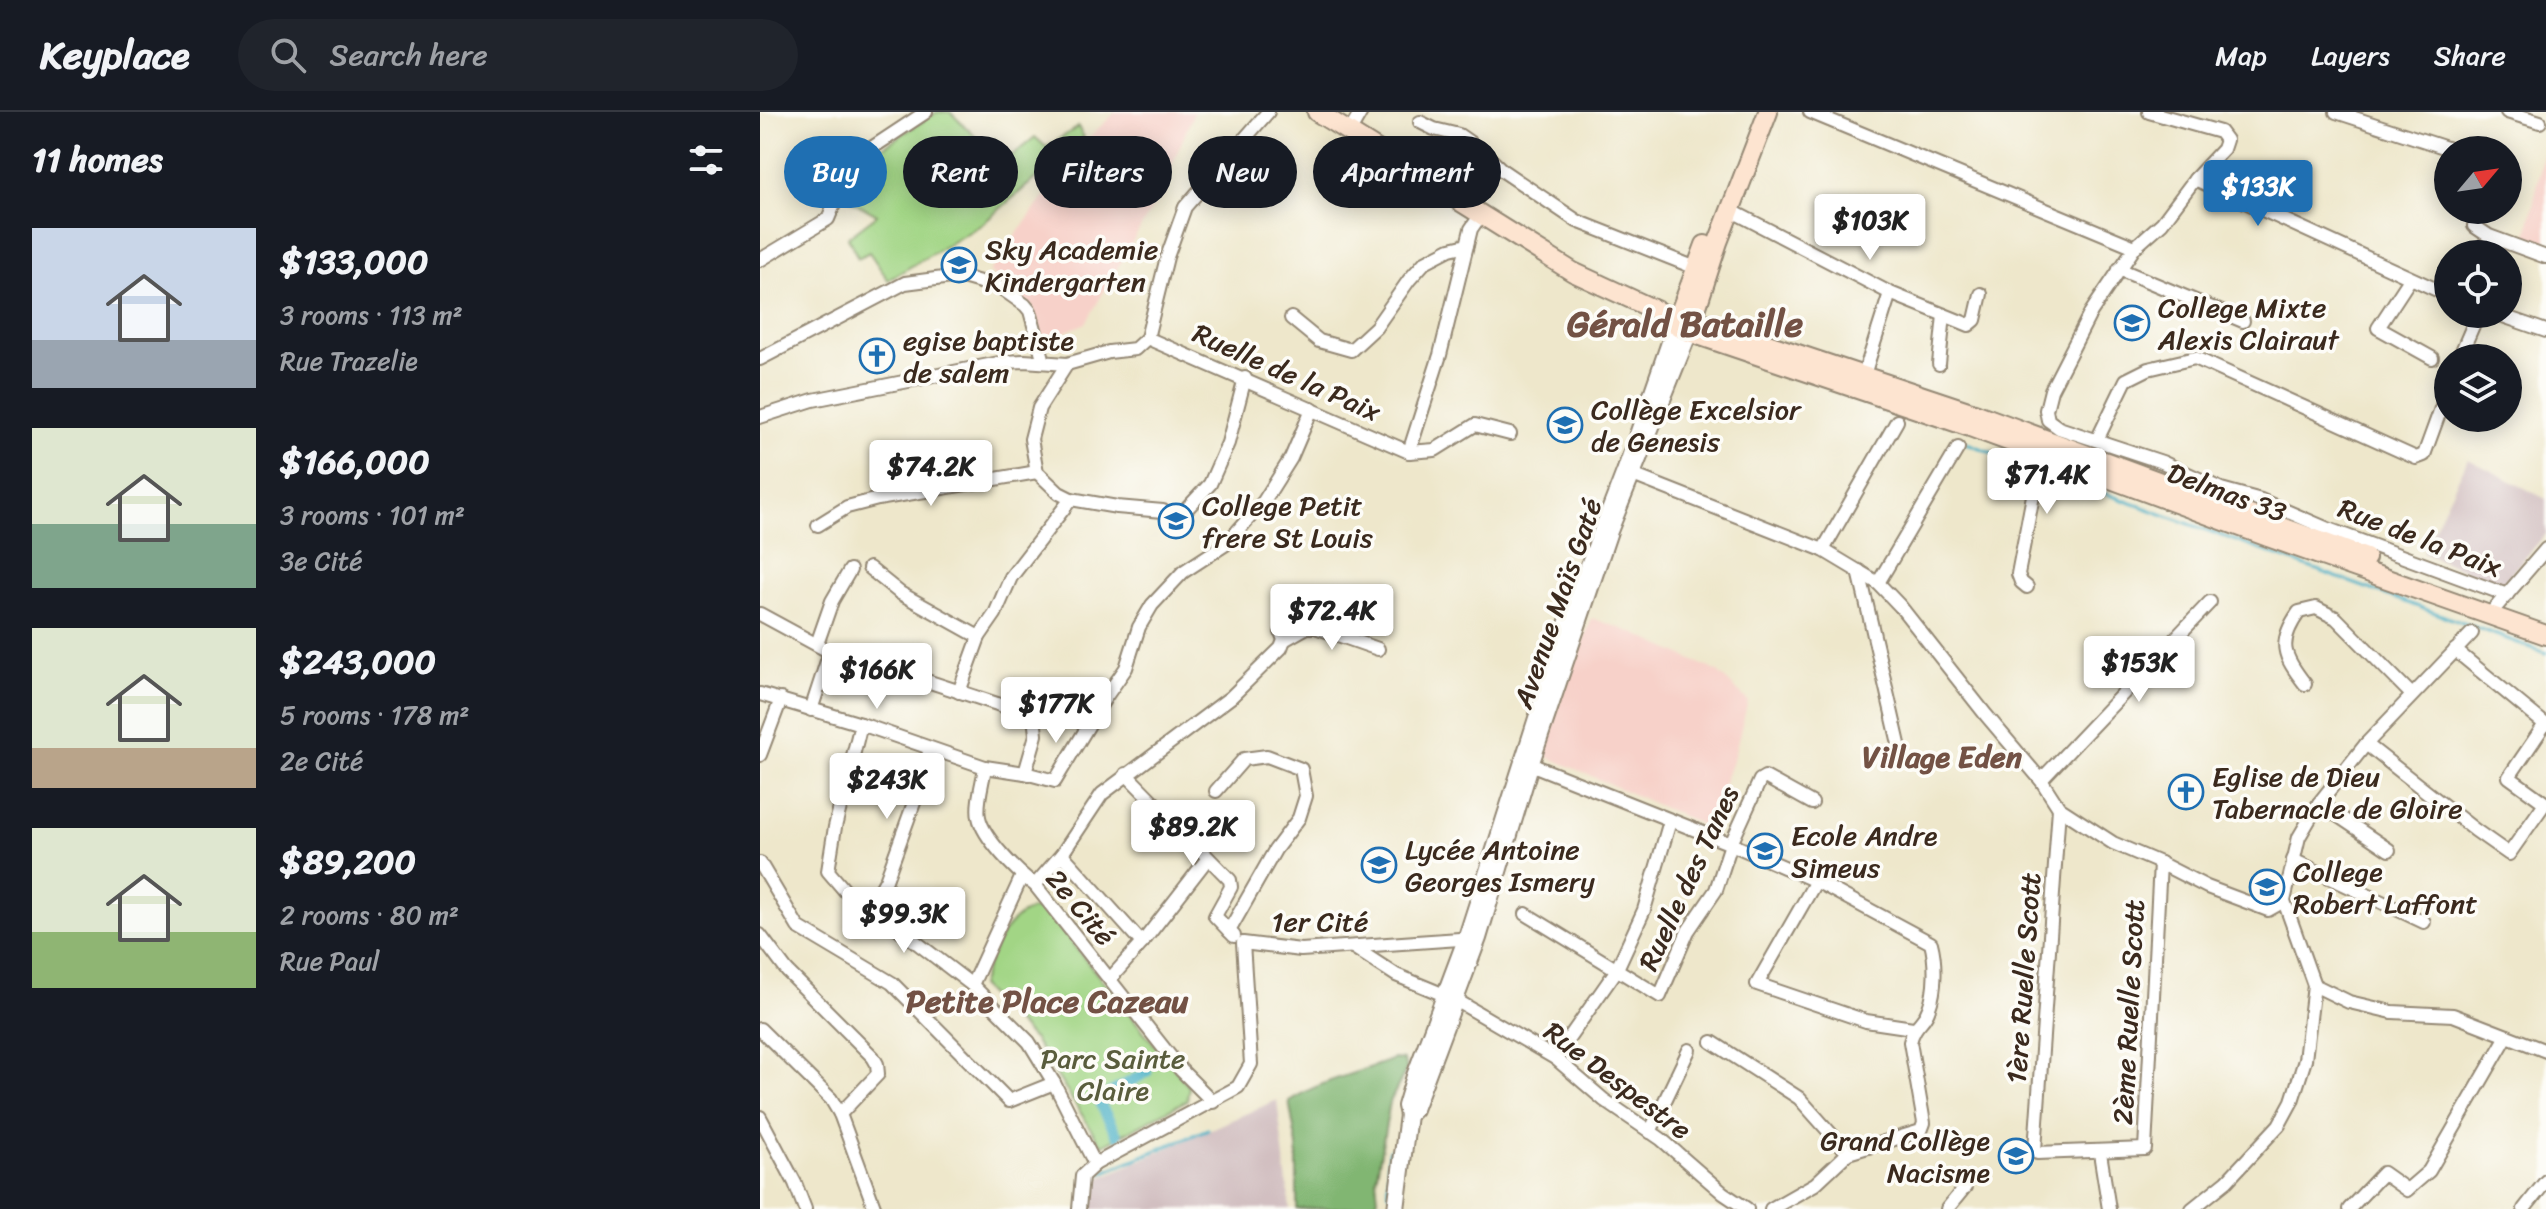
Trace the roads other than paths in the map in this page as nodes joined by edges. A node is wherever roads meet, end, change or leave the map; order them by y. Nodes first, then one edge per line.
1 (926, 112) edge
2 (1268, 112) edge
3 (1317, 112) edge
4 (1361, 112) edge
5 (1756, 112) edge
6 (1768, 112) edge
7 (1810, 112) edge
8 (2149, 112) edge
9 (2336, 112) edge
10 (2383, 112) edge
11 (2507, 112) edge
12 (1420, 122) dead end
13 (2540, 122) dead end
14 (2378, 126) junction
15 (1350, 131) junction
16 (2434, 144) edge
17 (2195, 179) junction
18 (1730, 210) junction
19 (1480, 216) junction
20 (2474, 226) dead end
21 (1467, 245) junction
22 (2135, 247) junction
23 (2546, 257) edge
24 (760, 260) edge
25 (1696, 268) junction
26 (2119, 269) junction
27 (2410, 279) junction
28 (2434, 289) edge
29 (1890, 293) junction
30 (1981, 294) dead end
31 (1944, 315) junction
32 (1291, 318) dead end
33 (1680, 321) junction
34 (2243, 321) dead end
35 (2522, 323) edge
36 (2546, 331) edge
37 (1147, 338) junction
38 (2432, 358) dead end
39 (760, 359) edge
40 (1044, 362) junction
41 (1067, 364) junction
42 (1939, 364) dead end
43 (1245, 378) junction
44 (1863, 378) junction
45 (1312, 409) junction
46 (760, 417) edge
47 (1897, 421) dead end
48 (2434, 428) edge
49 (1510, 434) dead end
50 (2097, 440) junction
51 (1958, 448) dead end
52 (1409, 452) junction
53 (2041, 454) junction
54 (1037, 472) junction
55 (1629, 473) junction
56 (1071, 499) junction
57 (1163, 511) dead end
58 (1181, 515) dead end
59 (818, 525) dead end
60 (2546, 549) edge
61 (1823, 550) junction
62 (869, 568) dead end
63 (850, 570) dead end
64 (1859, 571) junction
65 (1878, 583) junction
66 (2027, 587) dead end
67 (2210, 602) dead end
68 (2498, 605) junction
69 (760, 614) edge
70 (2546, 623) edge
71 (2472, 633) dead end
72 (2546, 635) edge
73 (979, 637) junction
74 (817, 644) junction
75 (1378, 649) dead end
76 (2455, 650) junction
77 (830, 652) junction
78 (2305, 684) dead end
79 (959, 692) junction
80 (760, 694) edge
81 (2411, 694) junction
82 (781, 699) junction
83 (811, 710) junction
84 (861, 724) junction
85 (2545, 725) edge
86 (1899, 744) dead end
87 (2366, 744) junction
88 (929, 749) junction
89 (760, 755) edge
90 (1526, 763) junction
91 (988, 767) junction
92 (1025, 773) junction
93 (1126, 774) junction
94 (2041, 780) junction
95 (1216, 791) dead end
96 (1812, 803) dead end
97 (2319, 803) junction
98 (2059, 808) junction
99 (1670, 821) junction
100 (1731, 844) junction
101 (2389, 850) dead end
102 (1062, 854) junction
103 (1208, 858) junction
104 (2293, 860) junction
105 (760, 863) edge
106 (2160, 863) junction
107 (1022, 876) junction
108 (1816, 881) junction
109 (1035, 885) junction
110 (2284, 901) junction
111 (867, 905) junction
112 (1526, 914) dead end
113 (2424, 922) dead end
114 (1229, 931) junction
115 (760, 935) edge
116 (1472, 937) junction
117 (1142, 943) junction
118 (1243, 943) junction
119 (1353, 947) junction
120 (1616, 971) junction
121 (1110, 979) junction
122 (972, 985) junction
123 (2314, 985) junction
124 (1450, 998) junction
125 (1913, 1028) junction
126 (760, 1029) edge
127 (2507, 1036) junction
128 (1712, 1042) dead end
129 (1689, 1050) dead end
130 (2546, 1051) edge
131 (1555, 1058) junction
132 (1054, 1083) junction
133 (1213, 1102) junction
134 (840, 1114) junction
135 (760, 1117) edge
136 (1650, 1132) junction
137 (2036, 1152) joint
138 (1848, 1153) junction
139 (2100, 1153) junction
140 (1095, 1164) junction
141 (2546, 1181) edge
142 (1965, 1187) dead end
143 (1728, 1204) edge
144 (805, 1209) edge
145 (875, 1209) edge
146 (1079, 1209) edge
147 (1396, 1209) edge
148 (1747, 1209) edge
149 (1771, 1209) edge
150 (1947, 1209) edge
151 (2109, 1209) edge
152 (2192, 1209) edge
153 (2349, 1209) edge
154 (2524, 1209) edge

1 - 24 street
2 - 37 street
3 - 15 main road, Delmas 33
4 - 15 street
5 - 25 main road, Avenue Maïs Gaté
6 - 18 main road, Avenue Maïs Gaté
7 - 22 street
8 - 17 street, Rue de la Paix
9 - 14 street
10 - 14 street
11 - 13 street
12 - 25 street
14 - 16 street
15 - 19 main road, Delmas 33
17 - 22 street, Rue de la Paix
17 - 27 street
18 - 29 street
18 - 33 main road, Avenue Maïs Gaté
19 - 21 street
19 - 33 main road, Delmas 33
20 - 23 street
21 - 32 street
21 - 52 street
22 - 26 street, Rue de la Paix
25 - 33 main road, Avenue Maïs Gaté
26 - 34 street
26 - 50 street, Rue de la Paix
27 - 28 street
27 - 38 street
29 - 31 street
29 - 44 street
30 - 31 street
31 - 42 street
33 - 44 main road, Delmas 33
33 - 53 main road, Delmas 33
33 - 55 street, Avenue Maïs Gaté
35 - 36 street
37 - 41 street
37 - 43 street, Ruelle de la Paix
39 - 40 street
40 - 41 street
40 - 46 street
41 - 54 street
43 - 45 street, Ruelle de la Paix
43 - 58 street
44 - 68 main road, Delmas 33
45 - 52 street, Ruelle de la Paix
45 - 92 street
47 - 61 street
48 - 50 street
49 - 52 street
50 - 68 street, Rue de la Paix
51 - 65 street
53 - 66 street
53 - 68 main road, Delmas 33
54 - 56 street
54 - 59 street
55 - 61 street
55 - 90 street, Avenue Maïs Gaté
56 - 57 street
56 - 73 street
60 - 68 street
61 - 64 street
62 - 73 street
63 - 74 street
64 - 65 street
64 - 86 street
65 - 94 street
67 - 94 street
68 - 70 main road, Delmas 33
68 - 72 main road, Delmas 33
69 - 74 street
71 - 76 street
73 - 79 street
74 - 77 street
75 - 93 street
76 - 81 street
76 - 85 street
77 - 79 street
77 - 83 street
78 - 81 street
79 - 92 street
80 - 82 street
81 - 87 street
82 - 83 street
82 - 89 street
83 - 84 street
84 - 88 street
84 - 111 street
85 - 87 street
87 - 97 street
88 - 91 street
88 - 111 street
90 - 99 street
90 - 116 street, Avenue Maïs Gaté
91 - 92 street
91 - 107 street, 2e Cité
93 - 102 street
93 - 103 street
94 - 98 street
95 - 114 street
96 - 100 street, Ruelle des Tanes
97 - 101 street
97 - 104 street
98 - 106 street
98 - 137 street, 1ère Ruelle Scott
99 - 100 street
99 - 120 street
100 - 108 street
100 - 120 street, Ruelle des Tanes
102 - 109 street
102 - 117 street
103 - 114 street
103 - 117 street
104 - 110 street
104 - 113 street
105 - 132 street
106 - 110 street
106 - 139 street, 2ème Ruelle Scott
107 - 109 street, 2e Cité
107 - 122 street
108 - 125 street
108 - 125 street
109 - 121 street, 2e Cité
110 - 123 street
111 - 122 street
112 - 120 street, Ruelle des Tanes
114 - 118 street
115 - 134 street
116 - 119 street, 1er Cité
116 - 124 street, Avenue Maïs Gaté
117 - 121 street
118 - 119 street, 1er Cité
118 - 133 street, 1er Cité
119 - 124 street, Rue Despestre
120 - 131 street
121 - 133 street, 2e Cité
122 - 132 street
123 - 127 street
123 - 152 street
124 - 131 street, Rue Despestre
124 - 147 street, Avenue Maïs Gaté
125 - 138 street
126 - 134 street
127 - 130 street
127 - 153 street
128 - 138 street
129 - 136 street
131 - 136 street, Rue Despestre
132 - 140 street
133 - 140 street, 1er Cité
134 - 145 street
135 - 144 street
136 - 143 street, Rue Despestre
137 - 139 street, 2ème Ruelle Scott
138 - 149 street
139 - 151 street
140 - 146 street
141 - 154 street
142 - 150 street
143 - 148 street, Rue Despestre

